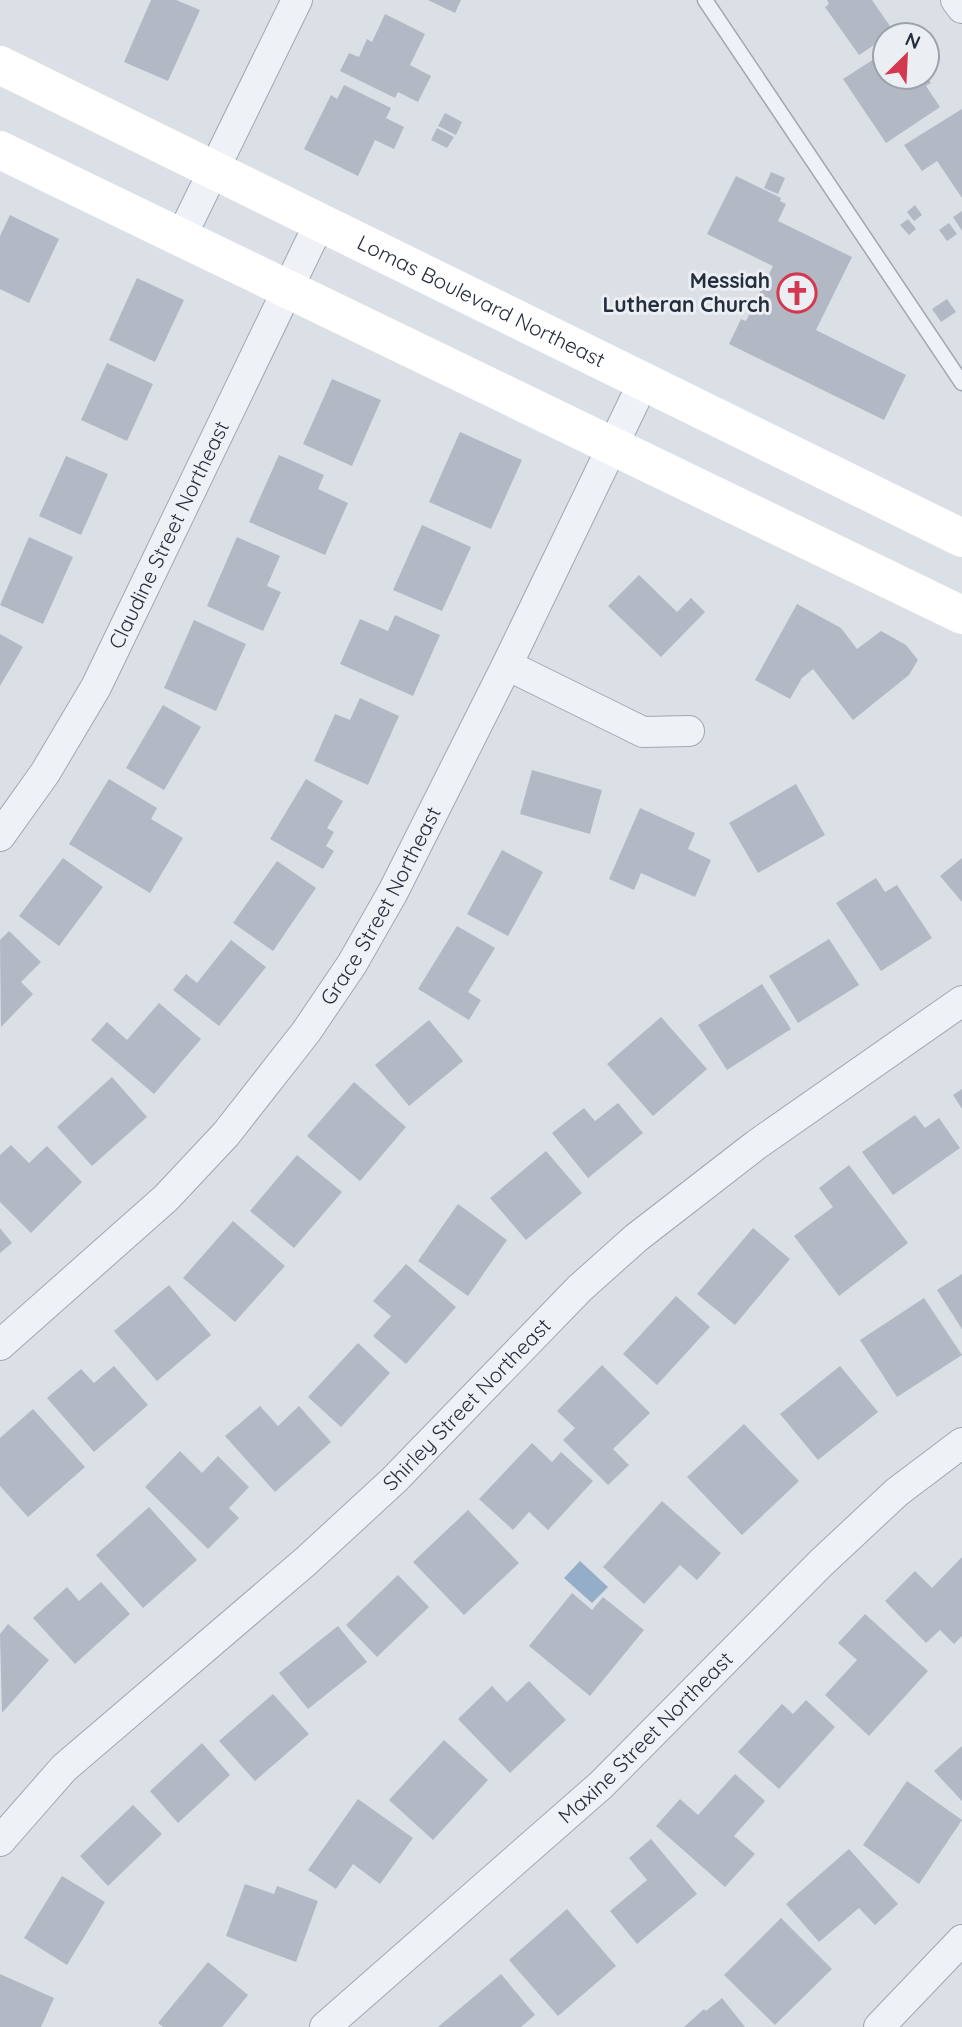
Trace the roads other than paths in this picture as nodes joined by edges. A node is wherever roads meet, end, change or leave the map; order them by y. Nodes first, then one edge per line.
1 (298, 0) edge
2 (705, 0) edge
3 (957, 0) edge
4 (962, 8) edge
5 (0, 65) edge
6 (0, 150) edge
7 (213, 170) junction
8 (320, 222) junction
9 (181, 237) junction
10 (287, 288) junction
11 (643, 383) junction
12 (962, 383) edge
13 (614, 444) junction
14 (962, 538) edge
15 (962, 615) edge
16 (507, 665) junction
17 (689, 731) dead end
18 (0, 836) edge
19 (962, 1001) edge
20 (0, 1345) edge
21 (962, 1443) edge
22 (0, 1841) edge
23 (962, 1940) edge
24 (325, 2027) edge
25 (879, 2027) edge

1 - 7 street
2 - 12 lane
3 - 4 street
5 - 7 main road, Lomas Boulevard Northeast
6 - 9 main road
7 - 8 main road, Lomas Boulevard Northeast
7 - 9 street
8 - 10 street, Claudine Street Northeast
8 - 11 main road, Lomas Boulevard Northeast
9 - 10 main road
10 - 13 main road
10 - 18 street, Claudine Street Northeast
11 - 13 street, Grace Street Northeast
11 - 14 main road, Lomas Boulevard Northeast
13 - 15 main road
13 - 16 street, Grace Street Northeast
16 - 17 street
16 - 20 street, Grace Street Northeast
19 - 22 street, Shirley Street Northeast
21 - 24 street, Maxine Street Northeast
23 - 25 street

